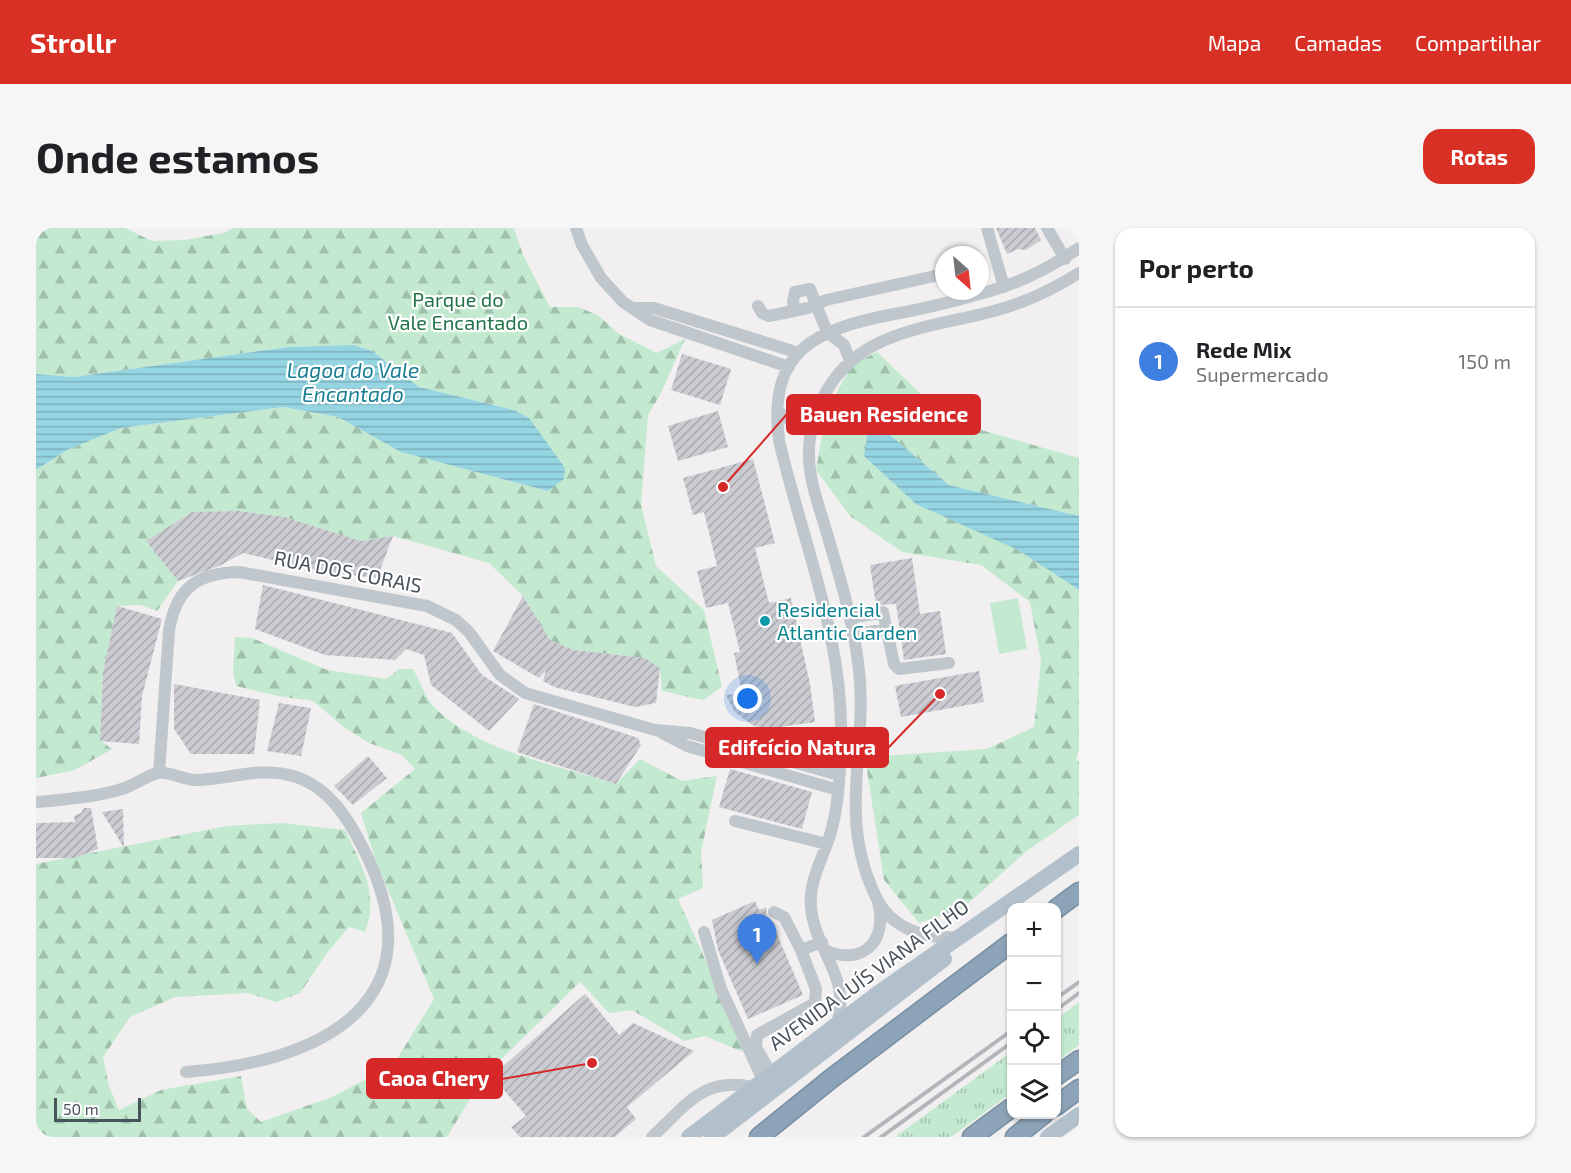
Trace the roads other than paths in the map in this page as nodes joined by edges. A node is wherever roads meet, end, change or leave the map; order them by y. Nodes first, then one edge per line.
1 (576, 228) edge
2 (987, 228) edge
3 (1047, 228) edge
4 (1079, 248) edge
5 (1065, 259) junction
6 (1079, 273) edge
7 (935, 276) dead end
8 (1004, 287) junction
9 (817, 304) junction
10 (758, 306) dead end
11 (633, 308) junction
12 (795, 310) junction
13 (690, 319) junction
14 (685, 332) junction
15 (827, 332) junction
16 (799, 353) junction
17 (850, 361) junction
18 (789, 367) junction
19 (777, 410) junction
20 (814, 419) junction
21 (850, 618) junction
22 (887, 628) junction
23 (853, 634) junction
24 (949, 663) dead end
25 (655, 730) junction
26 (727, 743) junction
27 (723, 757) junction
28 (159, 773) junction
29 (839, 775) junction
30 (838, 790) junction
31 (36, 802) edge
32 (735, 821) dead end
33 (827, 844) junction
34 (1079, 854) edge
35 (1063, 865) junction
36 (1079, 892) edge
37 (878, 900) junction
38 (1061, 905) edge
39 (774, 912) dead end
40 (704, 932) dead end
41 (958, 937) junction
42 (824, 946) junction
43 (1007, 946) edge
44 (801, 950) junction
45 (837, 1023) junction
46 (1079, 1060) edge
47 (186, 1072) dead end
48 (1061, 1073) edge
49 (762, 1080) junction
50 (1079, 1089) edge
51 (1061, 1102) edge
52 (1007, 1111) edge
53 (1079, 1115) edge
54 (1038, 1119) edge
55 (652, 1137) edge
56 (689, 1137) edge
57 (712, 1137) edge
58 (759, 1137) edge
59 (972, 1137) edge
60 (1015, 1137) edge
61 (1048, 1137) edge

1 - 11 street
2 - 8 street
3 - 5 street
4 - 5 street
5 - 8 street
6 - 17 street
7 - 9 street
8 - 15 street
9 - 12 street
9 - 12 street
9 - 15 street
10 - 12 street
11 - 13 street
11 - 14 street
13 - 14 street
13 - 16 street
14 - 18 street
15 - 16 street
15 - 17 street
16 - 18 street
17 - 20 street
18 - 19 street
19 - 20 street
19 - 29 street
20 - 21 street
21 - 22 street
21 - 23 street
22 - 23 street
22 - 24 street
23 - 37 street
25 - 26 street, RUA DOS CORAIS
25 - 27 street, RUA DOS CORAIS
25 - 28 street, RUA DOS CORAIS
26 - 27 street
26 - 29 street, RUA DOS CORAIS
27 - 30 street, RUA DOS CORAIS
28 - 31 street
28 - 47 street
29 - 30 street
30 - 33 street
32 - 33 street
33 - 42 street
34 - 35 main road, AVENIDA LUÍS VIANA FILHO
35 - 41 main road, AVENIDA LUÍS VIANA FILHO
35 - 57 main road
36 - 38 highway
37 - 41 street
37 - 42 street
39 - 44 street
40 - 49 street
41 - 45 main road, AVENIDA LUÍS VIANA FILHO
42 - 44 street
42 - 45 street
43 - 58 highway
44 - 49 street
45 - 49 main road, AVENIDA LUÍS VIANA FILHO
46 - 48 highway
49 - 55 street
49 - 56 main road, AVENIDA LUÍS VIANA FILHO
50 - 51 highway
52 - 59 highway
53 - 61 main road
54 - 60 highway

